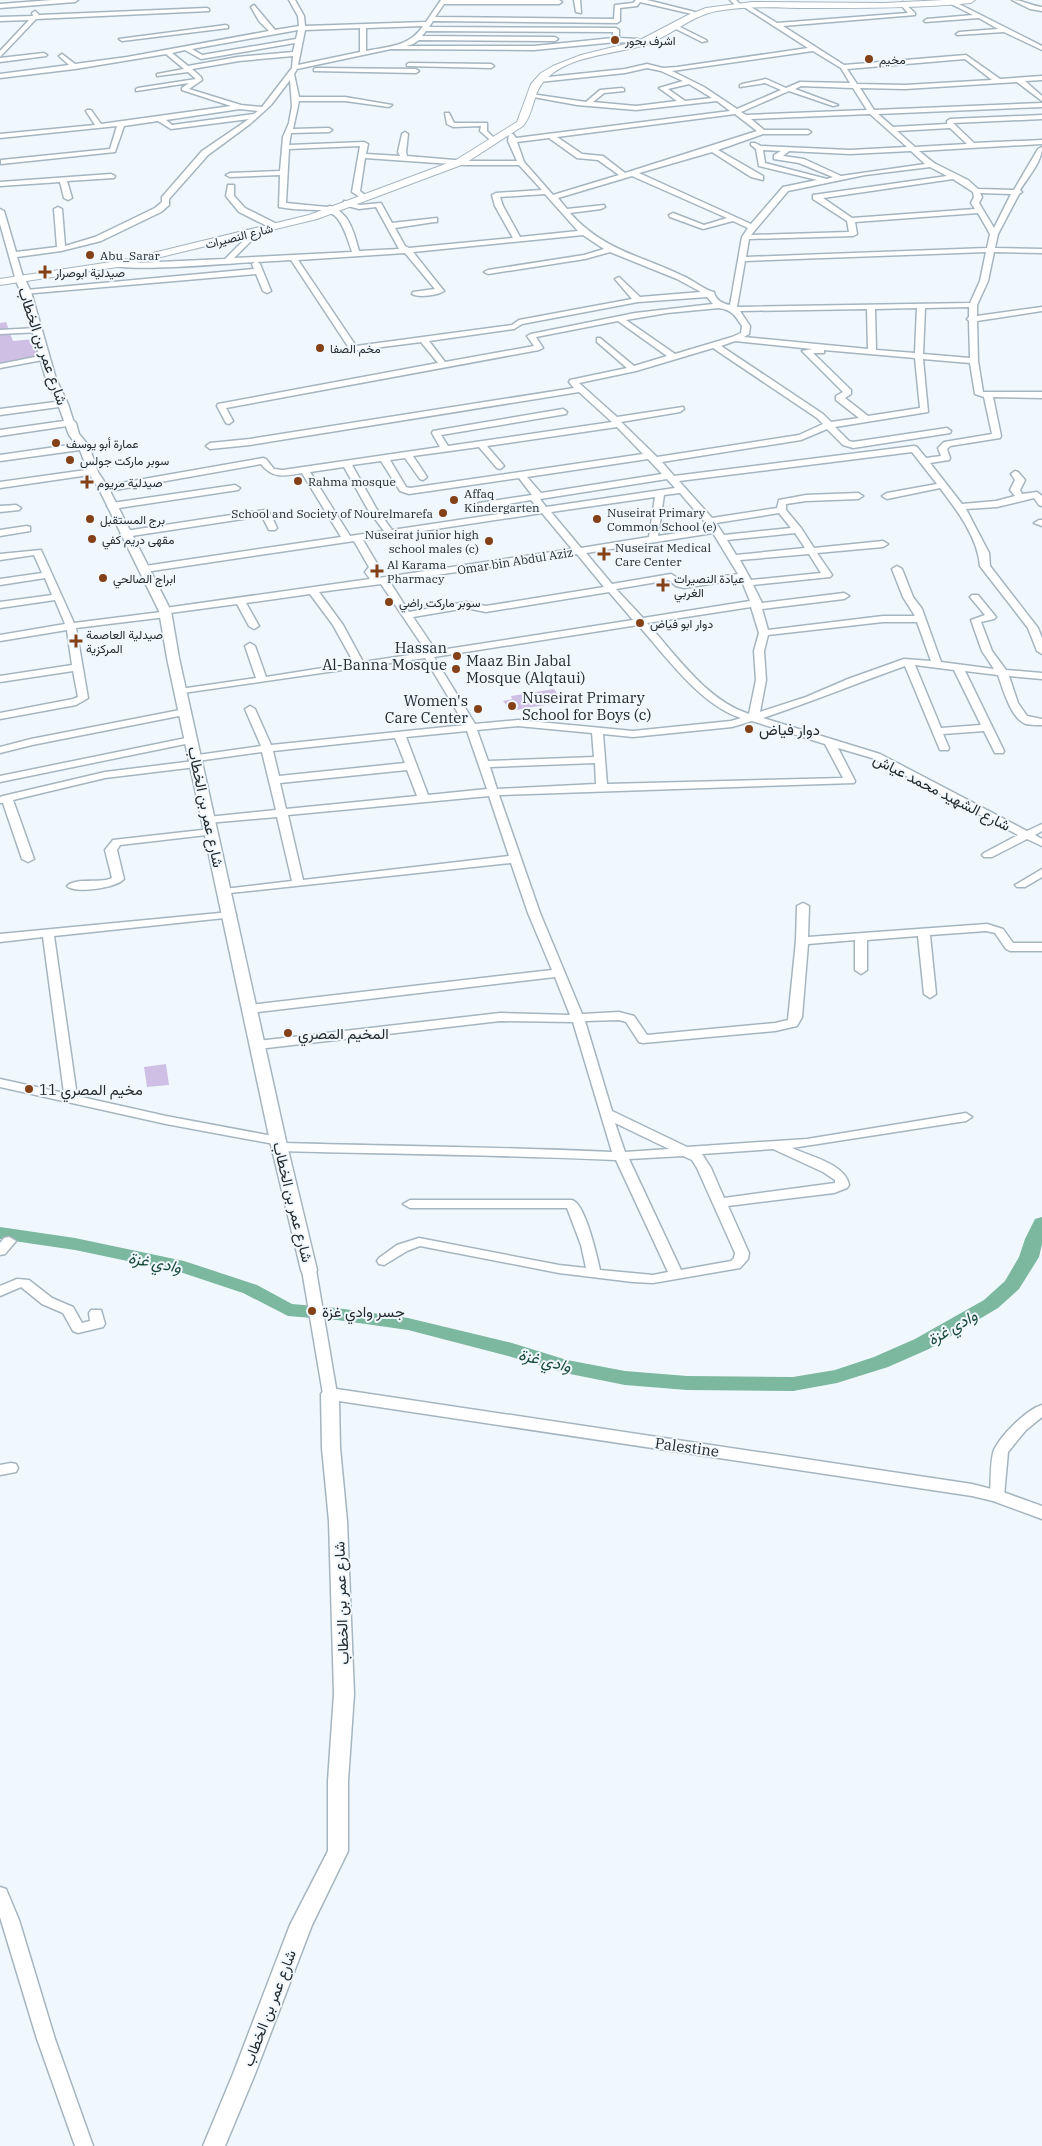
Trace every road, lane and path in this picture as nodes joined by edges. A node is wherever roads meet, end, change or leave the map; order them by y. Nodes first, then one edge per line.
1 (76, 0) edge
2 (292, 0) edge
3 (577, 0) edge
4 (639, 0) edge
5 (971, 0) edge
6 (1015, 0) edge
7 (40, 1) edge
8 (444, 1) edge
9 (522, 1) edge
10 (949, 1) edge
11 (559, 2) dead end
12 (739, 3) edge
13 (903, 4) junction
14 (0, 7) edge
15 (254, 7) dead end
16 (1042, 9) edge
17 (436, 11) junction
18 (446, 11) dead end
19 (492, 12) dead end
20 (571, 12) dead end
21 (579, 12) junction
22 (589, 12) dead end
23 (609, 12) dead end
24 (618, 12) junction
25 (692, 12) junction
26 (36, 16) junction
27 (980, 16) junction
28 (0, 18) edge
29 (849, 19) junction
30 (489, 20) junction
31 (617, 21) junction
32 (927, 21) dead end
33 (428, 24) junction
34 (777, 25) junction
35 (363, 26) junction
36 (674, 26) junction
37 (226, 27) junction
38 (302, 27) junction
39 (486, 29) junction
40 (582, 29) junction
41 (616, 30) junction
42 (1005, 30) junction
43 (272, 31) junction
44 (786, 31) junction
45 (960, 34) dead end
46 (242, 38) junction
47 (418, 38) junction
48 (484, 38) junction
49 (122, 39) dead end
50 (298, 40) junction
51 (616, 40) junction
52 (581, 41) junction
53 (638, 41) junction
54 (704, 42) dead end
55 (143, 47) dead end
56 (186, 48) junction
57 (393, 48) junction
58 (482, 48) junction
59 (1042, 48) edge
60 (815, 49) junction
61 (166, 51) junction
62 (363, 53) junction
63 (152, 54) junction
64 (296, 54) junction
65 (0, 55) edge
66 (44, 55) dead end
67 (213, 55) junction
68 (62, 56) dead end
69 (0, 60) edge
70 (406, 61) junction
71 (222, 63) junction
72 (479, 65) junction
73 (491, 66) dead end
74 (75, 67) junction
75 (843, 67) junction
76 (189, 69) junction
77 (663, 70) junction
78 (293, 71) junction
79 (159, 74) dead end
80 (0, 76) edge
81 (1042, 78) edge
82 (199, 80) junction
83 (539, 80) junction
84 (1019, 80) junction
85 (689, 82) junction
86 (999, 82) junction
87 (854, 85) junction
88 (742, 86) dead end
89 (138, 90) dead end
90 (622, 90) dead end
91 (788, 90) junction
92 (531, 96) junction
93 (1042, 98) edge
94 (295, 99) junction
95 (718, 99) junction
96 (684, 103) junction
97 (389, 104) dead end
98 (587, 104) junction
99 (835, 105) dead end
100 (1042, 105) edge
101 (240, 107) junction
102 (262, 109) junction
103 (89, 111) dead end
104 (736, 112) junction
105 (872, 112) junction
106 (447, 114) dead end
107 (254, 116) junction
108 (745, 117) junction
109 (1042, 117) edge
110 (159, 118) junction
111 (121, 124) junction
112 (99, 126) junction
113 (952, 126) junction
114 (890, 129) junction
115 (329, 130) dead end
116 (510, 130) junction
117 (290, 131) junction
118 (762, 132) junction
119 (808, 132) dead end
120 (405, 134) dead end
121 (0, 136) edge
122 (552, 136) junction
123 (491, 138) junction
124 (745, 138) junction
125 (512, 141) junction
126 (1042, 142) edge
127 (972, 145) junction
128 (286, 147) junction
129 (759, 148) junction
130 (911, 148) junction
131 (713, 149) junction
132 (788, 149) junction
133 (1042, 149) edge
134 (362, 156) junction
135 (404, 158) junction
136 (1, 159) edge
137 (464, 159) junction
138 (521, 163) junction
139 (931, 165) junction
140 (628, 174) junction
141 (111, 176) dead end
142 (283, 176) junction
143 (0, 177) edge
144 (953, 177) junction
145 (760, 178) dead end
146 (841, 178) junction
147 (63, 179) junction
148 (825, 181) junction
149 (798, 187) junction
150 (976, 191) junction
151 (1018, 192) junction
152 (550, 194) junction
153 (363, 197) junction
154 (817, 197) junction
155 (68, 198) dead end
156 (335, 207) junction
157 (601, 207) dead end
158 (58, 209) dead end
159 (978, 211) junction
160 (565, 212) junction
161 (0, 214) edge
162 (673, 215) dead end
163 (733, 219) junction
164 (434, 220) dead end
165 (851, 220) junction
166 (272, 225) junction
167 (390, 226) junction
168 (752, 227) junction
169 (586, 232) junction
170 (249, 233) junction
171 (994, 234) junction
172 (746, 237) junction
173 (518, 240) junction
174 (61, 249) junction
175 (612, 249) junction
176 (407, 250) junction
177 (992, 250) junction
178 (1042, 251) edge
179 (356, 254) junction
180 (12, 255) junction
181 (293, 258) junction
182 (255, 259) junction
183 (742, 259) junction
184 (228, 260) junction
185 (113, 264) junction
186 (259, 271) junction
187 (488, 272) dead end
188 (618, 279) dead end
189 (0, 280) edge
190 (22, 283) junction
191 (267, 291) dead end
192 (416, 294) dead end
193 (711, 294) junction
194 (638, 300) junction
195 (719, 305) junction
196 (972, 305) junction
197 (921, 306) junction
198 (870, 307) junction
199 (1042, 308) edge
200 (733, 309) junction
201 (620, 319) junction
202 (971, 319) junction
203 (37, 330) junction
204 (0, 332) edge
205 (424, 339) junction
206 (735, 339) junction
207 (600, 340) dead end
208 (716, 346) junction
209 (857, 351) junction
210 (872, 352) junction
211 (45, 357) junction
212 (674, 357) junction
213 (919, 357) junction
214 (974, 361) junction
215 (443, 365) junction
216 (0, 366) edge
217 (633, 368) junction
218 (581, 389) junction
219 (988, 394) junction
220 (1042, 395) edge
221 (63, 404) junction
222 (680, 409) dead end
223 (0, 412) edge
224 (563, 412) dead end
225 (868, 420) junction
226 (229, 421) dead end
227 (617, 422) junction
228 (71, 423) junction
229 (829, 425) junction
230 (947, 431) dead end
231 (0, 433) edge
232 (482, 445) junction
233 (84, 446) junction
234 (210, 446) dead end
235 (446, 450) junction
236 (408, 455) junction
237 (0, 458) edge
238 (384, 458) junction
239 (653, 458) junction
240 (924, 462) junction
241 (348, 464) junction
242 (500, 466) dead end
243 (305, 471) junction
244 (93, 472) junction
245 (1015, 474) dead end
246 (521, 475) junction
247 (423, 477) dead end
248 (671, 478) junction
249 (0, 485) edge
250 (943, 485) junction
251 (104, 488) junction
252 (234, 488) dead end
253 (681, 490) junction
254 (660, 493) junction
255 (858, 496) dead end
256 (887, 496) dead end
257 (535, 497) junction
258 (1020, 497) junction
259 (1042, 503) edge
260 (112, 506) junction
261 (479, 506) dead end
262 (960, 507) junction
263 (16, 508) dead end
264 (0, 509) edge
265 (543, 509) junction
266 (781, 510) junction
267 (710, 521) junction
268 (272, 528) dead end
269 (27, 529) dead end
270 (798, 530) junction
271 (390, 532) junction
272 (0, 533) edge
273 (125, 534) junction
274 (718, 534) junction
275 (352, 538) junction
276 (652, 540) junction
277 (883, 544) dead end
278 (810, 550) junction
279 (579, 552) junction
280 (0, 557) edge
281 (733, 558) junction
282 (145, 569) junction
283 (897, 570) dead end
284 (47, 575) junction
285 (746, 579) junction
286 (381, 581) junction
287 (0, 582) edge
288 (610, 588) junction
289 (313, 591) junction
290 (844, 596) dead end
291 (975, 597) dead end
292 (58, 598) junction
293 (240, 601) junction
294 (0, 605) edge
295 (756, 605) junction
296 (166, 613) junction
297 (407, 615) junction
298 (920, 619) junction
299 (638, 621) junction
300 (71, 626) junction
301 (254, 626) dead end
302 (764, 633) junction
303 (0, 638) edge
304 (250, 646) dead end
305 (1042, 650) edge
306 (428, 655) junction
307 (908, 661) junction
308 (936, 663) junction
309 (360, 665) junction
310 (957, 666) junction
311 (78, 667) junction
312 (1002, 672) junction
313 (1042, 676) edge
314 (0, 679) edge
315 (262, 680) junction
316 (180, 692) junction
317 (250, 709) dead end
318 (185, 712) junction
319 (0, 716) edge
320 (754, 717) junction
321 (1042, 722) edge
322 (471, 727) junction
323 (988, 728) junction
324 (598, 730) junction
325 (938, 731) junction
326 (399, 734) junction
327 (191, 740) junction
328 (830, 743) junction
329 (944, 748) dead end
330 (266, 749) junction
331 (0, 750) edge
332 (1000, 751) dead end
333 (598, 760) junction
334 (196, 761) junction
335 (484, 764) junction
336 (411, 766) junction
337 (0, 779) edge
338 (274, 780) junction
339 (602, 786) junction
340 (494, 792) junction
341 (3, 799) edge
342 (424, 800) junction
343 (281, 812) junction
344 (210, 826) junction
345 (1042, 827) edge
346 (1025, 835) junction
347 (1042, 843) edge
348 (988, 855) dead end
349 (28, 859) dead end
350 (516, 859) junction
351 (1042, 872) edge
352 (298, 884) junction
353 (1021, 885) dead end
354 (73, 886) dead end
355 (224, 892) junction
356 (803, 906) dead end
357 (230, 915) junction
358 (48, 933) junction
359 (924, 933) junction
360 (861, 937) junction
361 (0, 938) edge
362 (802, 941) junction
363 (1042, 947) edge
364 (861, 970) dead end
365 (560, 973) junction
366 (930, 994) dead end
367 (249, 1009) junction
368 (578, 1019) junction
369 (258, 1045) junction
370 (0, 1083) edge
371 (71, 1099) junction
372 (607, 1114) junction
373 (966, 1117) dead end
374 (279, 1144) junction
375 (775, 1145) junction
376 (685, 1151) junction
377 (620, 1156) junction
378 (718, 1203) junction
379 (410, 1204) dead end
380 (384, 1261) dead end
381 (309, 1270) joint
382 (594, 1274) junction
383 (676, 1275) junction
384 (0, 1292) edge
385 (96, 1313) dead end
386 (330, 1394) junction
387 (1042, 1410) edge
388 (997, 1496) junction
389 (1042, 1513) edge
390 (0, 1894) edge
391 (84, 2146) edge
392 (214, 2146) edge

1 - 7 street
2 - 38 street
3 - 21 street
4 - 24 street
4 - 25 street
5 - 10 main road, شارع النصيرات
6 - 16 street
7 - 14 street
7 - 26 street
8 - 9 street
8 - 17 street
9 - 11 street
10 - 12 main road, شارع النصيرات
10 - 13 main road, شارع النصيرات
10 - 27 street
12 - 13 main road, شارع النصيرات
12 - 25 main road, شارع النصيرات
12 - 34 street
12 - 36 main road, شارع النصيرات
13 - 29 street
14 - 28 street
15 - 43 street
17 - 18 street
17 - 33 street
19 - 30 street
20 - 21 street
21 - 22 street
23 - 24 street
24 - 31 street
25 - 53 main road, شارع النصيرات
26 - 28 street
26 - 37 street
26 - 65 street
27 - 32 street
27 - 42 street
29 - 34 street
29 - 44 street
30 - 31 street
30 - 33 street
30 - 39 street
31 - 41 street
33 - 35 street
33 - 39 street
33 - 47 street
34 - 44 street
35 - 38 street
35 - 62 street
36 - 54 street
36 - 83 main road, شارع النصيرات
37 - 46 street
37 - 49 street
38 - 43 street
38 - 50 street
39 - 40 street
39 - 48 street
40 - 41 street
40 - 52 street
41 - 51 street
42 - 45 street
42 - 59 street
43 - 46 street
44 - 60 street
46 - 56 street
47 - 48 street
47 - 57 street
48 - 52 street
48 - 58 street
50 - 64 street
50 - 67 street
51 - 52 street
51 - 53 street
52 - 58 street
53 - 123 main road, شارع النصيرات
55 - 63 street
56 - 61 street
56 - 67 street
57 - 58 street
57 - 62 street
57 - 70 street
58 - 72 street
60 - 75 street
60 - 77 street
61 - 63 street
61 - 76 street
62 - 78 street
63 - 74 street
64 - 71 street
64 - 78 street
66 - 69 street
67 - 71 street
68 - 74 street
70 - 72 street
70 - 78 street
71 - 76 street
72 - 73 street
74 - 80 street
75 - 86 street
75 - 87 street
76 - 79 street
76 - 82 street
77 - 83 street
77 - 85 street
78 - 94 street
78 - 102 street
81 - 84 street
82 - 89 street
82 - 101 street
83 - 92 main road, شارع النصيرات
84 - 86 street
84 - 93 street
85 - 95 street
85 - 96 street
86 - 87 street
87 - 91 street
87 - 105 street
88 - 91 street
90 - 98 street
91 - 99 street
91 - 104 street
92 - 98 street
92 - 116 main road, شارع النصيرات
94 - 97 street
94 - 117 street
95 - 96 street
95 - 104 street
96 - 98 street
100 - 105 street
101 - 102 street
101 - 110 street
102 - 107 street
103 - 112 street
104 - 108 street
104 - 122 street
105 - 108 street
105 - 114 street
106 - 123 street
107 - 110 street
107 - 174 street
108 - 118 street
109 - 113 street
110 - 111 street
111 - 112 street
111 - 136 street
112 - 121 street
113 - 114 street
113 - 127 street
114 - 130 street
115 - 117 street
116 - 125 street
116 - 137 main road, شارع النصيرات
117 - 128 street
118 - 119 street
118 - 124 street
120 - 135 street
122 - 125 street
122 - 140 street
123 - 137 main road, شارع النصيرات
124 - 129 street
124 - 131 street
125 - 138 street
126 - 127 street
127 - 130 street
128 - 134 street
128 - 142 street
129 - 132 street
129 - 148 street
130 - 132 street
130 - 139 street
131 - 140 street
131 - 145 street
132 - 146 street
133 - 151 street
134 - 135 street
134 - 153 street
135 - 137 street
136 - 143 street
137 - 138 street
137 - 153 main road, شارع النصيرات
138 - 152 street
139 - 144 street
139 - 146 street
140 - 152 street
140 - 163 street
141 - 147 street
142 - 156 street
142 - 166 street
143 - 147 street
144 - 150 street
144 - 154 street
146 - 148 street
147 - 155 street
148 - 149 street
149 - 154 street
149 - 168 street
150 - 151 street
150 - 159 street
151 - 171 street
152 - 160 street
152 - 173 street
153 - 156 main road, شارع النصيرات
154 - 165 street
156 - 166 main road
156 - 167 street
156 - 170 main road, شارع النصيرات
156 - 179 street
157 - 160 street
158 - 174 street
159 - 165 street
159 - 171 street
160 - 169 street
161 - 180 street
162 - 163 street
163 - 168 street
164 - 167 street
165 - 172 street
166 - 170 main road
167 - 176 street
168 - 172 street
169 - 173 street
169 - 175 street
170 - 184 street
170 - 185 main road, شارع النصيرات
171 - 177 street
172 - 183 street
173 - 176 street
174 - 180 street
175 - 187 street
175 - 193 street
176 - 179 street
176 - 192 street
177 - 178 street
177 - 183 street
177 - 196 street
179 - 181 street
180 - 190 street
181 - 182 street
181 - 205 street
182 - 184 street
182 - 186 street
183 - 200 street
184 - 185 street
185 - 190 main road, شارع النصيرات
186 - 190 street
186 - 191 street
188 - 194 street
189 - 190 main road, شارع النصيرات
190 - 203 street, شارع عمر بن الخطاب
193 - 194 street
193 - 195 street
194 - 205 street
195 - 200 street
195 - 201 street
196 - 197 street
196 - 202 street
197 - 198 street
197 - 213 street
198 - 200 street
198 - 210 street
199 - 202 street
200 - 206 street
201 - 212 street
201 - 215 street
202 - 214 street
203 - 204 street
203 - 211 street, شارع عمر بن الخطاب
205 - 215 street
206 - 208 street
206 - 209 street
207 - 217 street
208 - 212 street
208 - 229 street
209 - 210 street
209 - 225 street
210 - 213 street
211 - 216 street
211 - 221 street, شارع عمر بن الخطاب
212 - 217 street
213 - 214 street
213 - 225 street
214 - 219 street
215 - 226 street
217 - 218 street
218 - 227 street
218 - 234 street
219 - 220 street
219 - 240 street
221 - 223 street
221 - 228 street, شارع عمر بن الخطاب
222 - 227 street
224 - 235 street
225 - 229 street
227 - 232 street
227 - 239 street
228 - 231 street
228 - 233 street, شارع عمر بن الخطاب
229 - 230 street
229 - 239 street
232 - 235 street
232 - 242 street
233 - 237 street
233 - 244 street, شارع عمر بن الخطاب
235 - 236 street
236 - 238 street
236 - 247 street
238 - 241 street
238 - 246 street
239 - 246 street
239 - 248 street
240 - 248 street
240 - 250 street
241 - 243 street
241 - 271 street
243 - 251 street
243 - 275 street
244 - 249 street
244 - 251 street, شارع عمر بن الخطاب
245 - 258 street
246 - 257 street, شارع الشهيد محمد عياش
248 - 253 street
248 - 257 street
250 - 256 street
250 - 262 street
251 - 260 street, شارع عمر بن الخطاب
252 - 260 street
253 - 254 street
253 - 267 street
254 - 265 street
254 - 276 street
255 - 266 street
257 - 261 street
257 - 265 street, شارع الشهيد محمد عياش
258 - 259 street
258 - 262 street
260 - 273 street, شارع عمر بن الخطاب
262 - 305 street
263 - 264 street
265 - 271 street
265 - 279 street, شارع الشهيد محمد عياش
266 - 267 street
266 - 270 street
267 - 274 street
268 - 273 street
269 - 272 street
270 - 274 street, Omar bin Abdul Aziz
270 - 278 street
271 - 275 street
273 - 282 street, شارع عمر بن الخطاب
274 - 276 street, Omar bin Abdul Aziz
274 - 281 street
275 - 282 street
275 - 286 street
276 - 279 street, Omar bin Abdul Aziz
277 - 278 street
278 - 281 street
278 - 285 street
279 - 286 street, Omar bin Abdul Aziz
279 - 288 street, شارع الشهيد محمد عياش
280 - 284 street
281 - 285 street
282 - 296 street, شارع عمر بن الخطاب
283 - 298 street
284 - 287 street
284 - 292 street
285 - 288 street
285 - 295 street
286 - 289 street, Omar bin Abdul Aziz
286 - 297 street
288 - 297 street
288 - 299 street, شارع الشهيد محمد عياش
289 - 293 street, Omar bin Abdul Aziz
289 - 309 street
290 - 295 street
291 - 312 street
292 - 294 street
292 - 300 street
293 - 296 street, Omar bin Abdul Aziz
293 - 301 street
295 - 299 street
295 - 302 street
296 - 300 street, Omar bin Abdul Aziz
296 - 316 street, شارع عمر بن الخطاب
297 - 306 street
298 - 302 street
298 - 308 street
299 - 306 street
299 - 320 street, شارع الشهيد محمد عياش
300 - 303 street, Omar bin Abdul Aziz
300 - 311 street
302 - 320 street
304 - 315 street
306 - 309 street
306 - 322 street
307 - 308 street
307 - 320 street
307 - 325 street
308 - 310 street
309 - 315 street
310 - 312 street
310 - 323 street
311 - 314 street
311 - 319 street
312 - 313 street
312 - 321 street
315 - 316 street
316 - 318 street, شارع عمر بن الخطاب
317 - 330 street
318 - 327 street, شارع عمر بن الخطاب
318 - 331 street
320 - 324 street
320 - 328 street, شارع الشهيد محمد عياش
322 - 324 street
322 - 326 street
322 - 335 street
323 - 325 street
323 - 332 street
324 - 333 street
325 - 329 street
326 - 330 street
326 - 336 street
327 - 334 street, شارع عمر بن الخطاب
327 - 337 street
328 - 339 street
328 - 346 street, شارع الشهيد محمد عياش
330 - 334 street
330 - 338 street
333 - 335 street
333 - 339 street
334 - 341 street
334 - 344 street, شارع عمر بن الخطاب
335 - 340 street
336 - 338 street
336 - 342 street
338 - 343 street
339 - 340 street
340 - 342 street
340 - 350 street
341 - 349 street
342 - 343 street
343 - 344 street
343 - 352 street
344 - 354 street
344 - 355 street, شارع عمر بن الخطاب
345 - 346 street
346 - 347 street, شارع الشهيد محمد عياش
346 - 348 street
350 - 352 street
350 - 365 street
351 - 353 street
352 - 355 street
355 - 357 street, شارع عمر بن الخطاب
356 - 362 street
357 - 358 street
357 - 367 street, شارع عمر بن الخطاب
358 - 361 street
358 - 371 street
359 - 360 street
359 - 363 street
359 - 366 street
360 - 362 street
360 - 364 street
362 - 368 street
365 - 367 street
365 - 368 street
367 - 369 street, شارع عمر بن الخطاب
368 - 369 street
368 - 372 street
369 - 374 street, شارع عمر بن الخطاب
370 - 371 street
371 - 374 street
372 - 376 street
372 - 377 street
373 - 375 street
374 - 377 street
374 - 381 street, شارع عمر بن الخطاب
375 - 376 street
375 - 378 street
376 - 377 street
376 - 378 street
377 - 383 street
378 - 383 street
379 - 382 street
380 - 382 street
381 - 386 street, شارع عمر بن الخطاب
382 - 383 street
384 - 385 street
386 - 388 street, Palestine
386 - 392 street, شارع عمر بن الخطاب
387 - 388 street
388 - 389 street, Palestine
390 - 391 street

